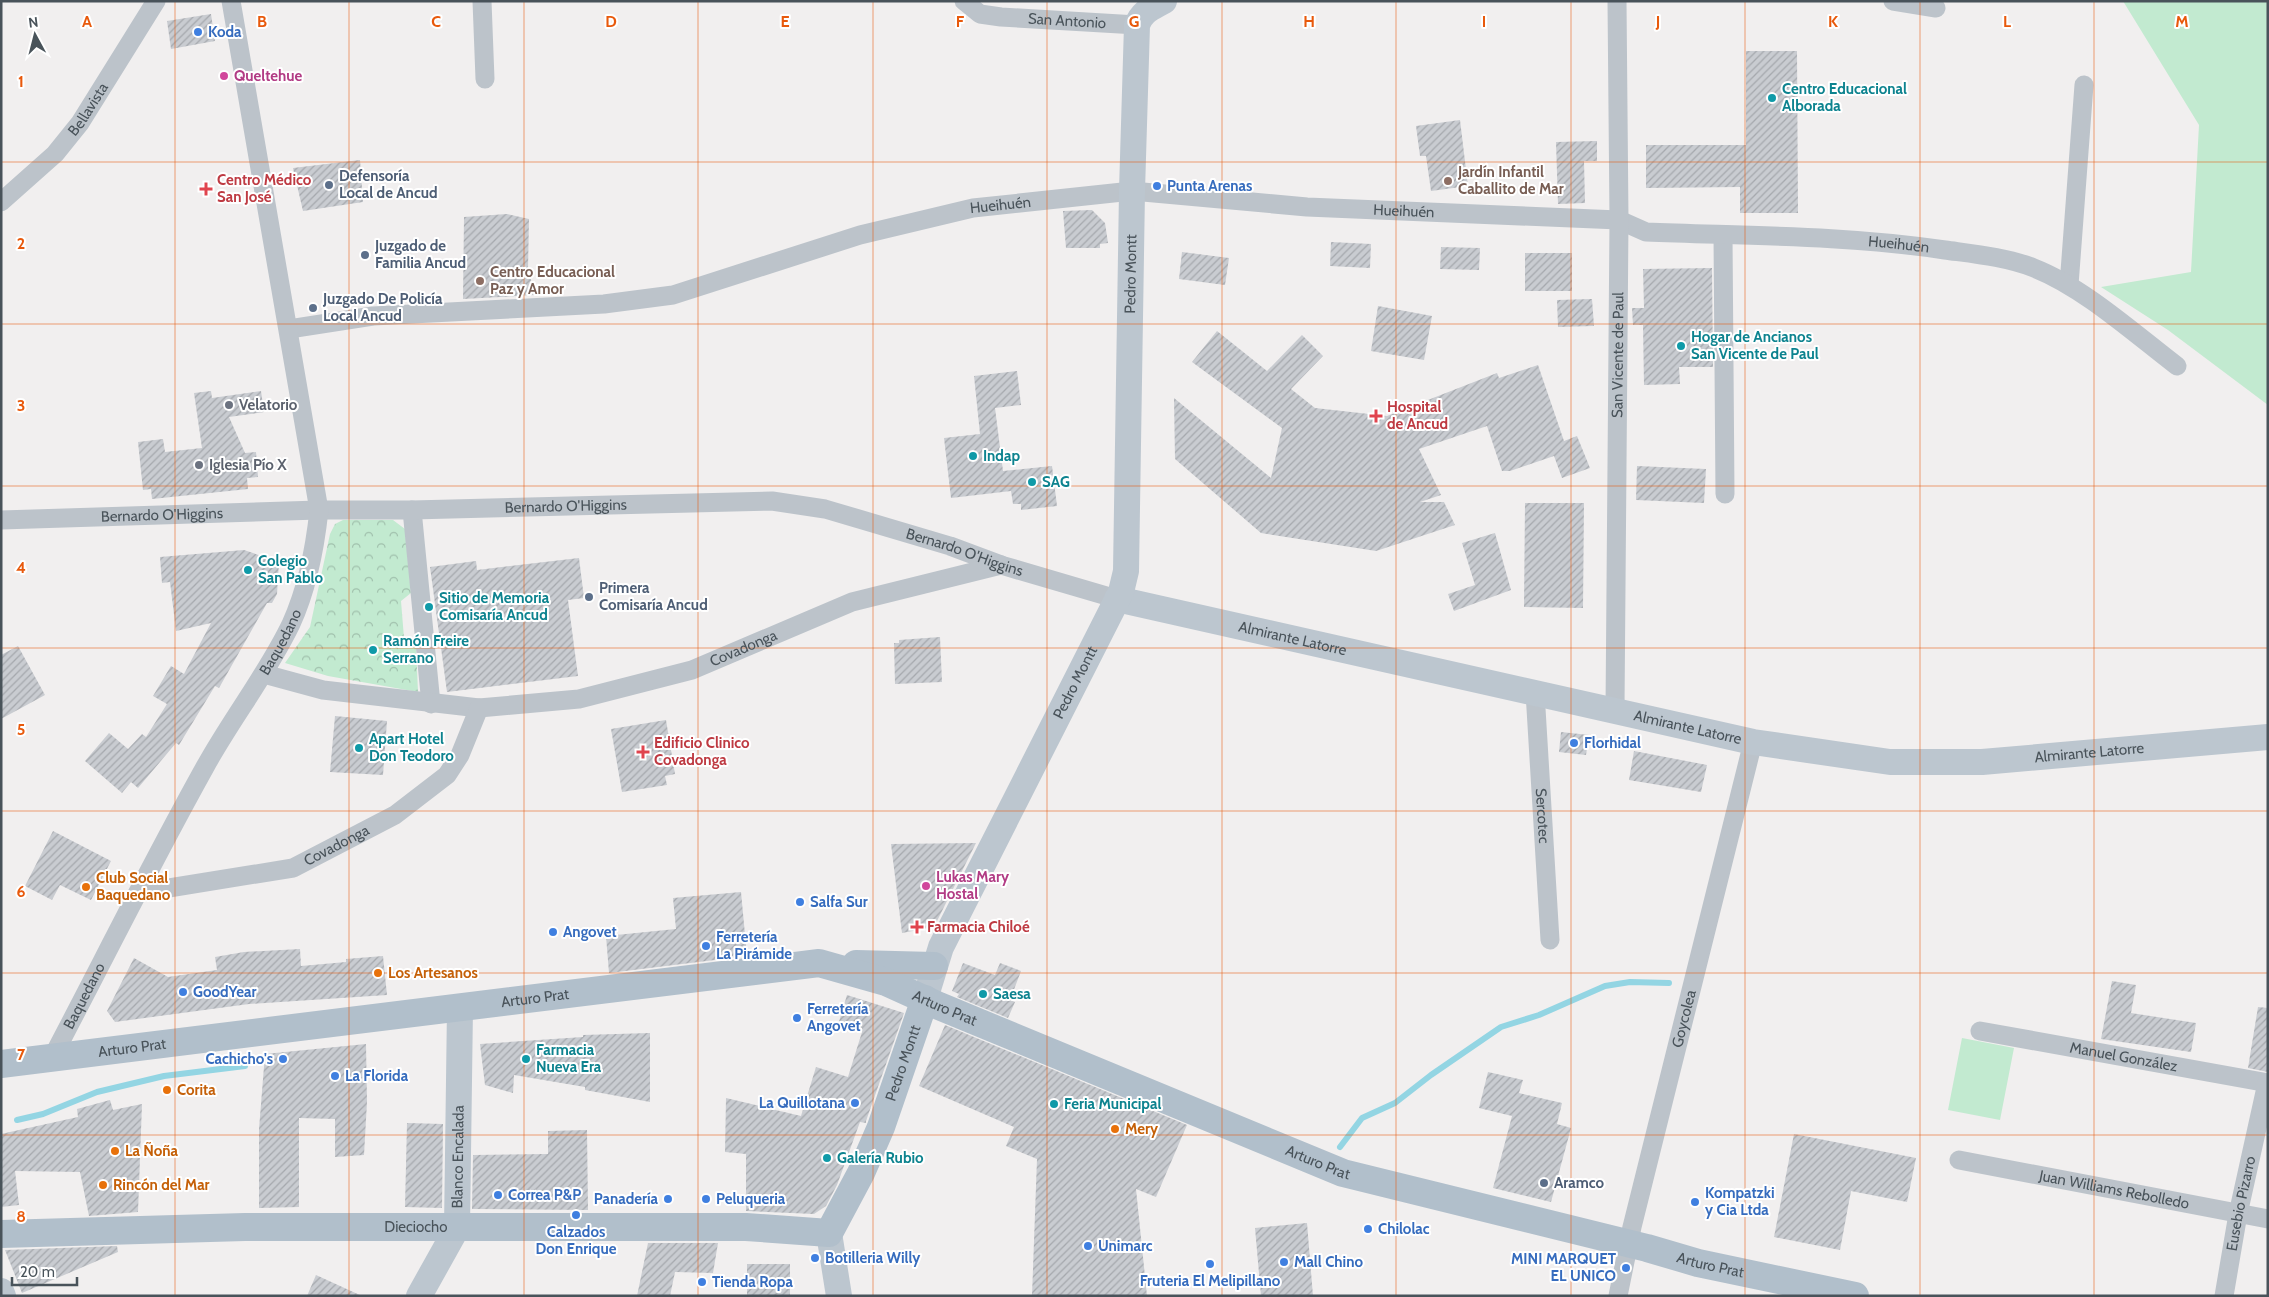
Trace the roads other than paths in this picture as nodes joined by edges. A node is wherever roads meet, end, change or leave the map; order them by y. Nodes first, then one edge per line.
1 (156, 1) edge
2 (230, 1) edge
3 (482, 1) edge
4 (964, 1) edge
5 (1164, 1) edge
6 (1618, 1) edge
7 (1894, 1) edge
8 (1936, 8) dead end
9 (1137, 25) junction
10 (485, 79) dead end
11 (2084, 85) dead end
12 (1132, 192) junction
13 (1, 202) edge
14 (1619, 220) junction
15 (1723, 235) junction
16 (2069, 284) junction
17 (289, 329) junction
18 (2177, 366) dead end
19 (1724, 494) dead end
20 (319, 510) junction
21 (412, 510) junction
22 (1, 520) edge
23 (1001, 565) junction
24 (1118, 599) junction
25 (264, 674) junction
26 (1535, 692) junction
27 (431, 704) junction
28 (479, 708) junction
29 (1615, 709) junction
30 (2268, 737) edge
31 (1753, 742) junction
32 (138, 893) junction
33 (1550, 940) dead end
34 (819, 963) junction
35 (934, 966) junction
36 (925, 999) junction
37 (460, 1007) junction
38 (1980, 1031) dead end
39 (52, 1058) junction
40 (1, 1064) edge
41 (1, 1081) edge
42 (2267, 1083) edge
43 (1959, 1160) dead end
44 (2238, 1214) junction
45 (2268, 1219) edge
46 (458, 1228) junction
47 (829, 1233) junction
48 (1, 1234) edge
49 (1630, 1244) junction
50 (1792, 1290) edge
51 (1, 1291) edge
52 (3, 1296) edge
53 (419, 1296) edge
54 (839, 1296) edge
55 (1618, 1296) edge
56 (1855, 1296) edge
57 (2224, 1296) edge

1 - 13 street, Bellavista
2 - 17 street, Baquedano
3 - 10 street
4 - 9 street, San Antonio
5 - 9 main road
6 - 14 street, San Vicente de Paul
7 - 8 street
9 - 12 main road, Pedro Montt
11 - 16 street
12 - 14 street, Hueihuén
12 - 17 street, Hueihuén
12 - 24 main road, Pedro Montt
14 - 15 street, Hueihuén
14 - 29 street, San Vicente de Paul
15 - 16 street, Hueihuén
15 - 19 street
16 - 18 street, Hueihuén
17 - 20 street, Baquedano
20 - 21 street, Bernardo O'Higgins
20 - 22 street, Bernardo O'Higgins
20 - 25 street, Baquedano
21 - 23 street, Bernardo O'Higgins
21 - 27 street
23 - 24 street, Bernardo O'Higgins
23 - 28 street, Covadonga
24 - 26 main road, Almirante Latorre
24 - 35 main road, Pedro Montt
25 - 27 street, Covadonga
25 - 32 street, Baquedano
26 - 29 main road, Almirante Latorre
26 - 33 street, Sercotec
27 - 28 street, Covadonga
28 - 32 street, Covadonga
29 - 31 main road, Almirante Latorre
30 - 31 main road, Almirante Latorre
31 - 49 street, Goycolea
32 - 39 street, Baquedano
34 - 35 main road
34 - 36 main road, Arturo Prat
34 - 37 main road, Arturo Prat
35 - 36 main road, Pedro Montt
36 - 47 main road, Pedro Montt
36 - 49 main road, Arturo Prat
37 - 39 main road, Arturo Prat
37 - 46 main road, Blanco Encalada
38 - 42 street, Manuel González
39 - 40 main road, Arturo Prat
39 - 41 main road
42 - 44 street, Eusebio Pizarro
43 - 44 street, Juan Williams Rebolledo
44 - 45 street, Juan Williams Rebolledo
44 - 57 street, Eusebio Pizarro
46 - 47 main road, Dieciocho
46 - 48 main road, Dieciocho
46 - 53 main road, Blanco Encalada
47 - 54 main road
49 - 50 main road, Arturo Prat
49 - 55 street, Goycolea
50 - 56 main road, Arturo Prat
51 - 52 main road

